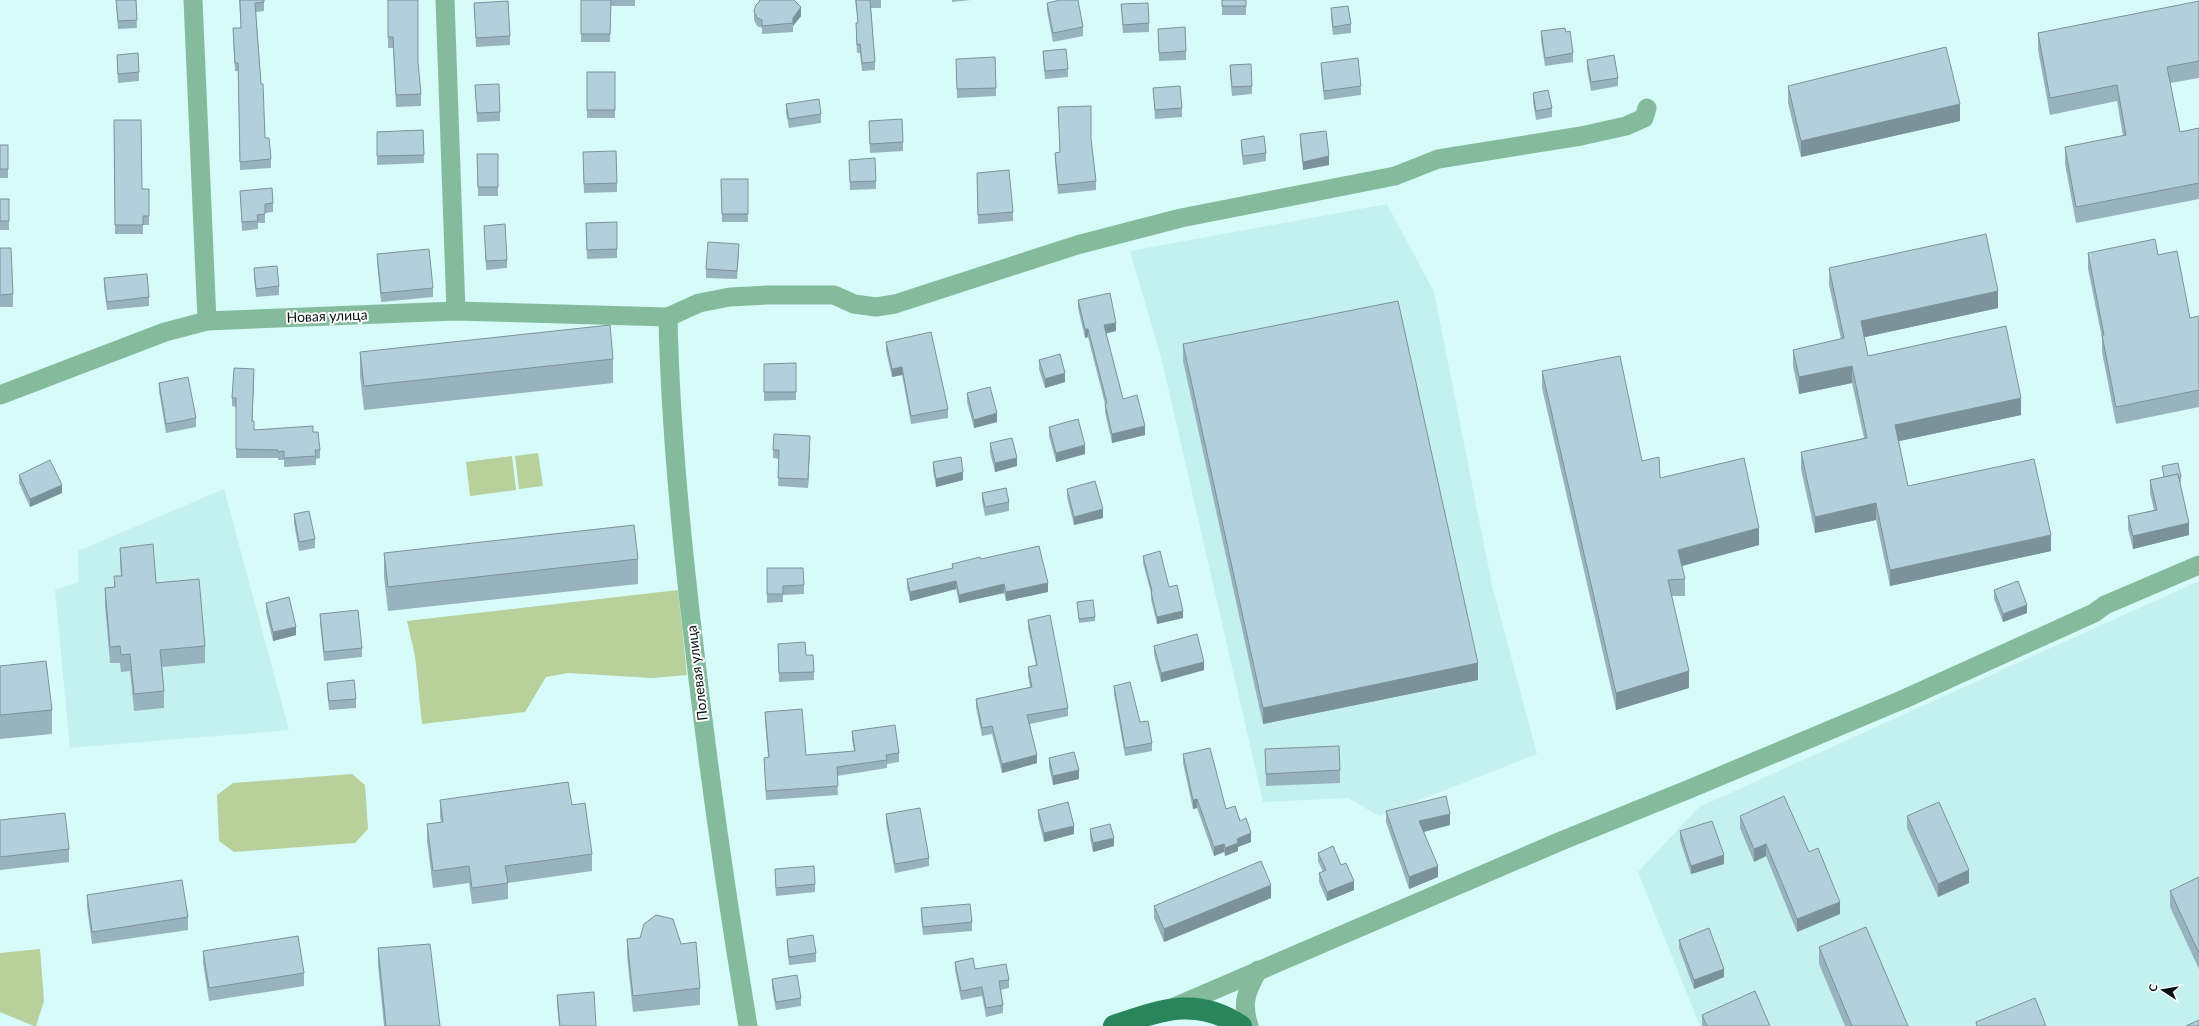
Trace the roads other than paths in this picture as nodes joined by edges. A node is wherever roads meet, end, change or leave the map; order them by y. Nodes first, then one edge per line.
1 (193, 0) edge
2 (445, 0) edge
3 (1647, 108) dead end
4 (456, 311) junction
5 (668, 317) junction
6 (207, 321) junction
7 (0, 395) edge
8 (2199, 564) edge
9 (1258, 970) junction
10 (1169, 1009) junction
11 (748, 1026) edge
12 (1114, 1026) edge
13 (1241, 1026) edge
14 (1249, 1026) edge

1 - 6 street
2 - 4 street
3 - 5 street
4 - 5 street, Новая улица
4 - 6 street, Новая улица
5 - 11 street, Полевая улица
6 - 7 street, Новая улица
8 - 9 street
9 - 10 street
9 - 14 street
10 - 12 main road
10 - 13 main road

